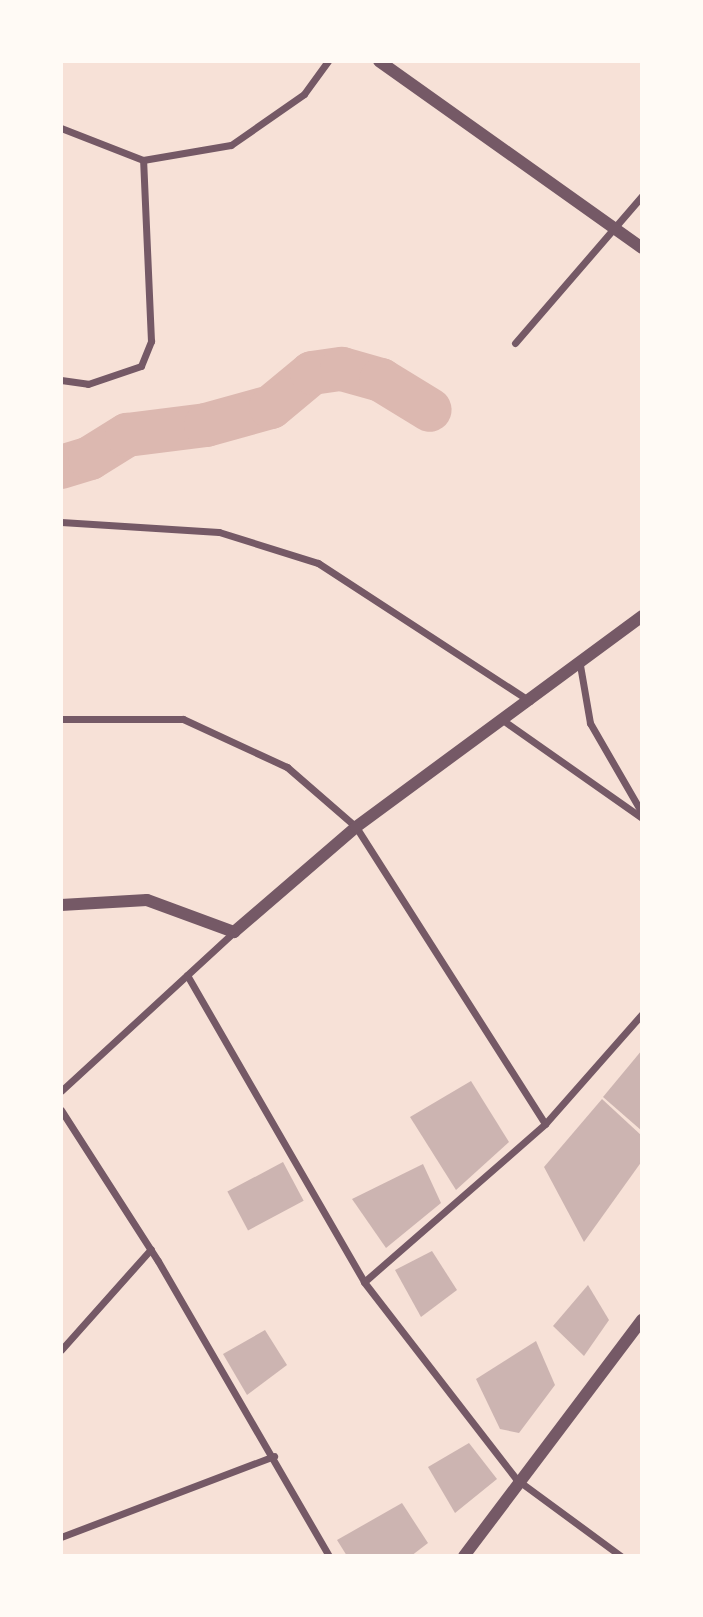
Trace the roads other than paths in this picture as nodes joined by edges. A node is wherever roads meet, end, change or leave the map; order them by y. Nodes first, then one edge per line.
1 (328, 61) edge
2 (379, 61) edge
3 (61, 128) edge
4 (143, 160) junction
5 (642, 197) edge
6 (615, 230) junction
7 (642, 248) edge
8 (516, 343) dead end
9 (61, 380) edge
10 (61, 522) edge
11 (642, 616) edge
12 (580, 665) junction
13 (530, 702) junction
14 (61, 719) edge
15 (504, 721) junction
16 (642, 816) edge
17 (356, 827) junction
18 (61, 905) edge
19 (234, 932) junction
20 (187, 975) junction
21 (642, 1014) edge
22 (61, 1091) edge
23 (61, 1110) edge
24 (545, 1124) junction
25 (151, 1249) junction
26 (364, 1282) junction
27 (642, 1321) edge
28 (61, 1350) edge
29 (274, 1456) junction
30 (516, 1479) junction
31 (61, 1537) edge
32 (329, 1556) edge
33 (464, 1556) edge
34 (621, 1556) edge

1 - 4 street
2 - 6 street
3 - 4 street
4 - 9 street
5 - 6 street
6 - 7 street
6 - 8 street
10 - 13 street
11 - 12 street
12 - 13 street
12 - 16 street
13 - 15 street
14 - 17 street
15 - 16 street
15 - 17 street
17 - 19 street
17 - 24 street
18 - 19 street
19 - 20 street
20 - 22 street
20 - 26 street
21 - 24 street
23 - 25 street
24 - 26 street
25 - 28 street
25 - 29 street
26 - 30 street
27 - 30 street
29 - 31 street
29 - 32 street
30 - 33 street
30 - 34 street

